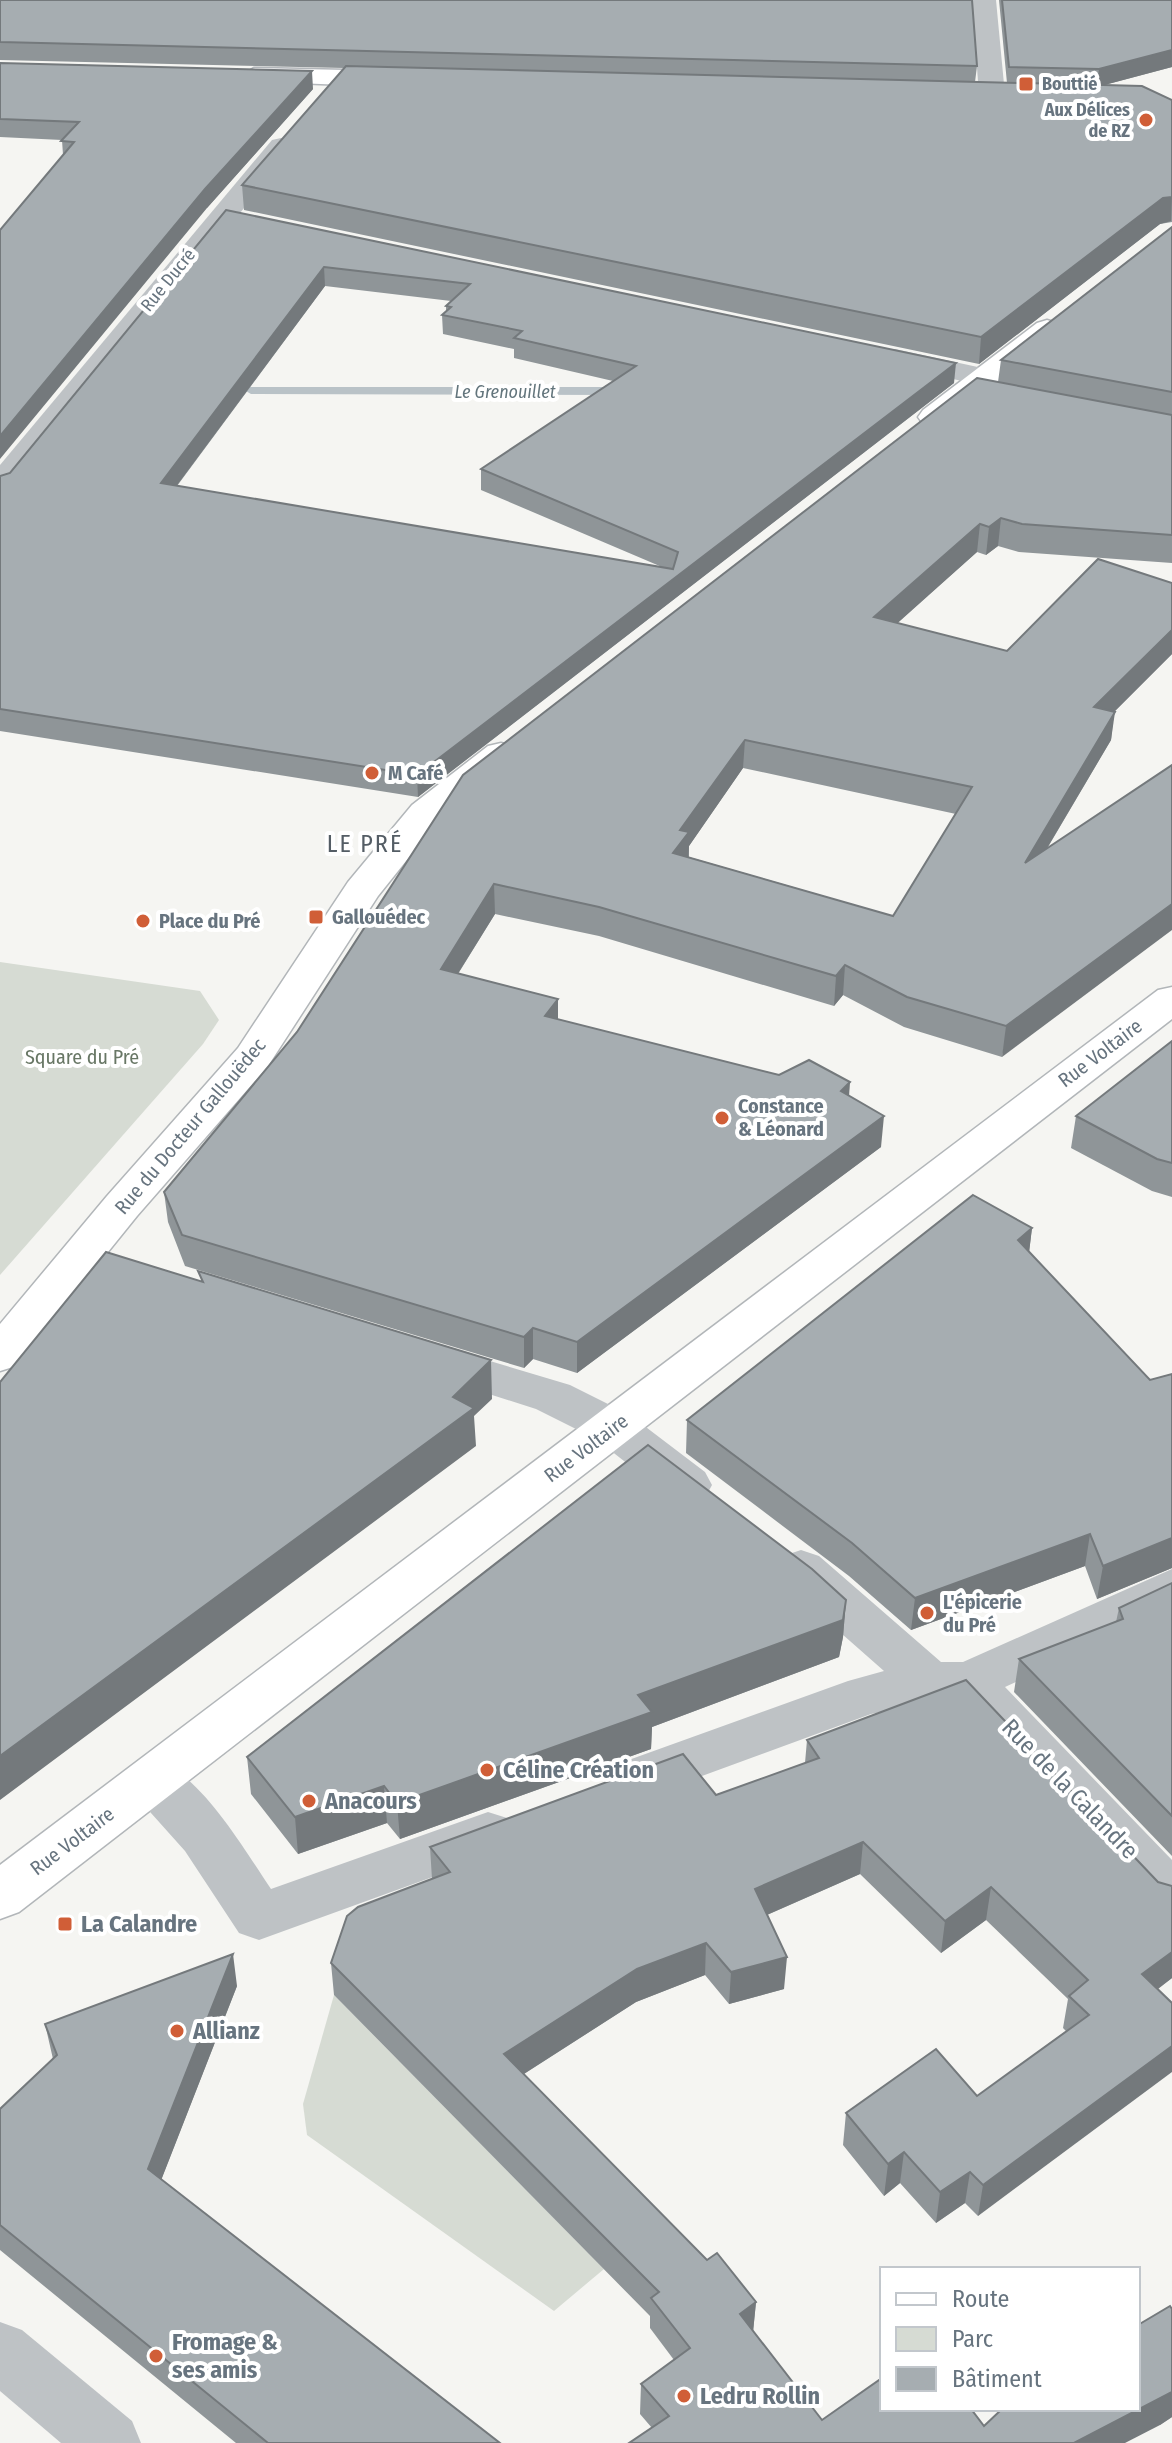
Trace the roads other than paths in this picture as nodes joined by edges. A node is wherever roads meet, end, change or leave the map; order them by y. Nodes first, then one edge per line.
1 (984, 0) edge
2 (232, 75) edge
3 (340, 78) junction
4 (424, 80) edge
5 (960, 95) edge
6 (992, 95) junction
7 (1019, 96) edge
8 (318, 103) edge
9 (298, 126) edge
10 (1066, 314) edge
11 (863, 351) edge
12 (985, 389) junction
13 (906, 439) edge
14 (0, 485) edge
15 (522, 738) edge
16 (1172, 999) edge
17 (388, 1346) edge
18 (0, 1355) edge
19 (613, 1427) junction
20 (721, 1509) edge
21 (769, 1545) edge
22 (1172, 1588) edge
23 (949, 1682) junction
24 (153, 1779) junction
25 (0, 1896) edge
26 (1172, 1896) edge
27 (0, 2351) edge
28 (109, 2443) edge

1 - 6 street
2 - 3 main road
3 - 4 main road
3 - 8 street
5 - 6 main road
6 - 7 main road
9 - 14 street, Rue Ducré
10 - 12 main road
11 - 12 street
12 - 13 main road
15 - 18 main road, Rue du Docteur Gallouëdec
16 - 19 main road, Rue Voltaire
17 - 19 street
19 - 20 street
19 - 24 main road, Rue Voltaire
21 - 23 street, Rue de la Calandre
22 - 23 street
23 - 24 street
23 - 26 street, Rue de la Calandre
24 - 25 main road, Rue Voltaire
27 - 28 street

